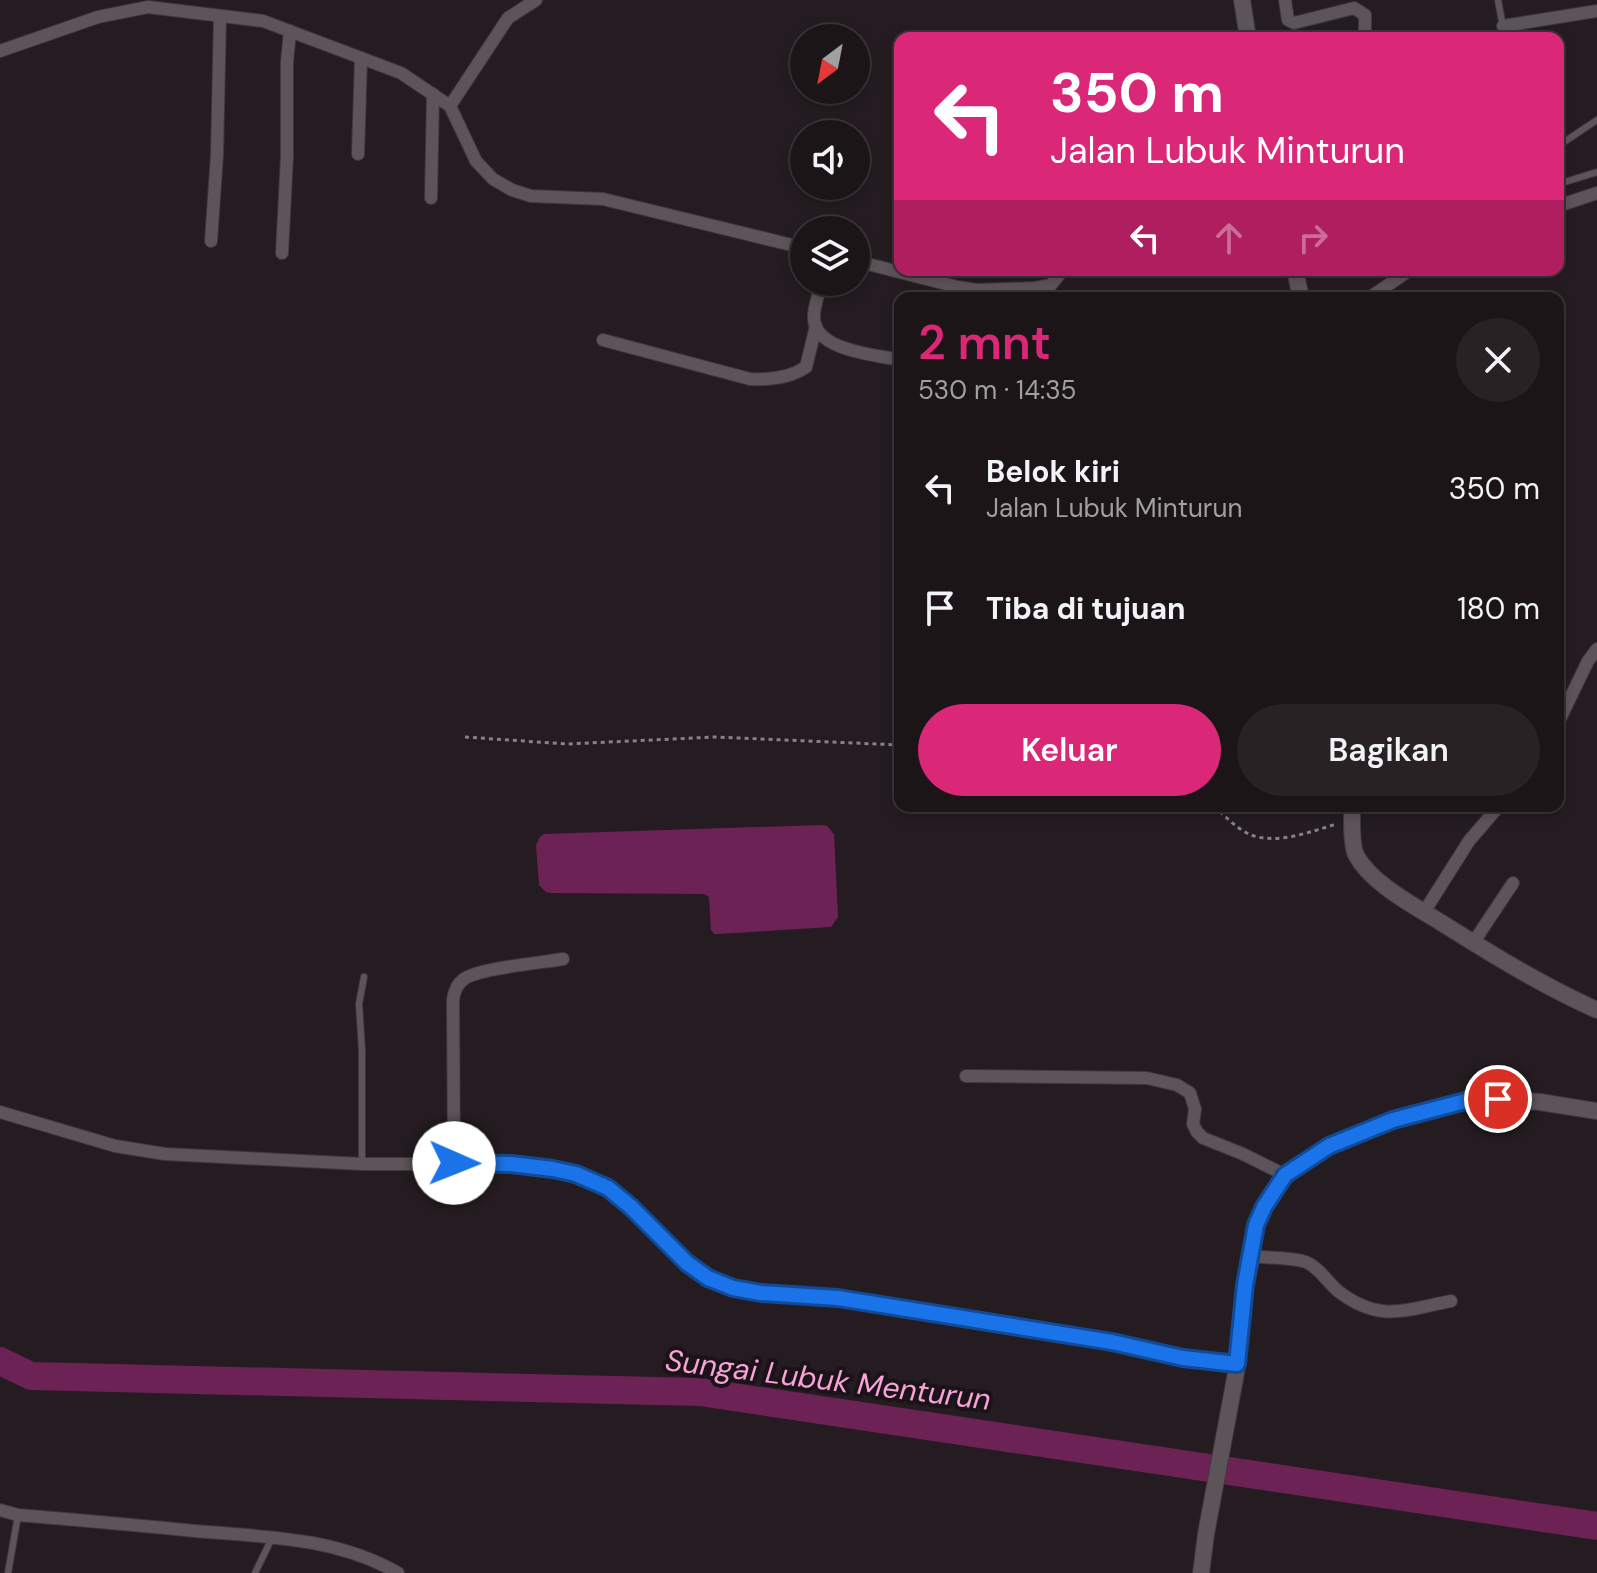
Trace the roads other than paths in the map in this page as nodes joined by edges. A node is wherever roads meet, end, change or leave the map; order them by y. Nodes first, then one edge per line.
1 (536, 0) edge
2 (1242, 0) edge
3 (1285, 0) edge
4 (1498, 0) edge
5 (1597, 11) edge
6 (220, 16) junction
7 (290, 31) junction
8 (1247, 32) edge
9 (1365, 32) edge
10 (1504, 32) edge
11 (0, 51) edge
12 (361, 58) junction
13 (433, 94) junction
14 (450, 106) junction
15 (1597, 120) edge
16 (1564, 142) edge
17 (358, 154) dead end
18 (1597, 172) edge
19 (1564, 182) edge
20 (1597, 193) edge
21 (431, 198) dead end
22 (1564, 204) edge
23 (211, 241) dead end
24 (790, 245) edge
25 (282, 253) dead end
26 (870, 265) edge
27 (894, 271) edge
28 (915, 276) edge
29 (1058, 276) edge
30 (1401, 276) edge
31 (1378, 292) edge
32 (818, 296) edge
33 (816, 326) junction
34 (603, 340) dead end
35 (894, 359) edge
36 (1597, 649) edge
37 (1564, 711) edge
38 (1352, 812) edge
39 (1494, 812) edge
40 (1513, 883) dead end
41 (1424, 912) junction
42 (1473, 943) junction
43 (563, 959) dead end
44 (364, 977) dead end
45 (1597, 1010) edge
46 (966, 1076) dead end
47 (1597, 1111) edge
48 (0, 1112) edge
49 (454, 1163) junction
50 (362, 1164) junction
51 (1285, 1175) junction
52 (1250, 1256) junction
53 (1451, 1301) dead end
54 (1236, 1372) junction
55 (0, 1510) edge
56 (18, 1515) junction
57 (272, 1538) junction
58 (8, 1573) edge
59 (255, 1573) edge
60 (398, 1573) edge
61 (1201, 1573) edge

1 - 14 street
2 - 8 street
3 - 9 street
4 - 10 lane
5 - 10 street
6 - 7 street
6 - 11 street
6 - 23 street
7 - 12 street
7 - 25 street
12 - 13 street
12 - 17 street
13 - 14 street
13 - 21 street
14 - 24 street
15 - 16 lane
18 - 19 lane
20 - 22 street
26 - 27 street
28 - 29 street
30 - 31 street
32 - 33 street
33 - 34 street
33 - 35 street
36 - 37 street
38 - 41 street
39 - 41 street
40 - 42 street
41 - 42 street
42 - 45 street
43 - 49 street
44 - 50 lane
46 - 51 street
47 - 51 street
48 - 50 street
49 - 50 street
49 - 54 street
51 - 52 street
52 - 53 street
52 - 54 street
54 - 61 street
55 - 56 street
56 - 57 street
56 - 58 lane
57 - 59 lane
57 - 60 street

